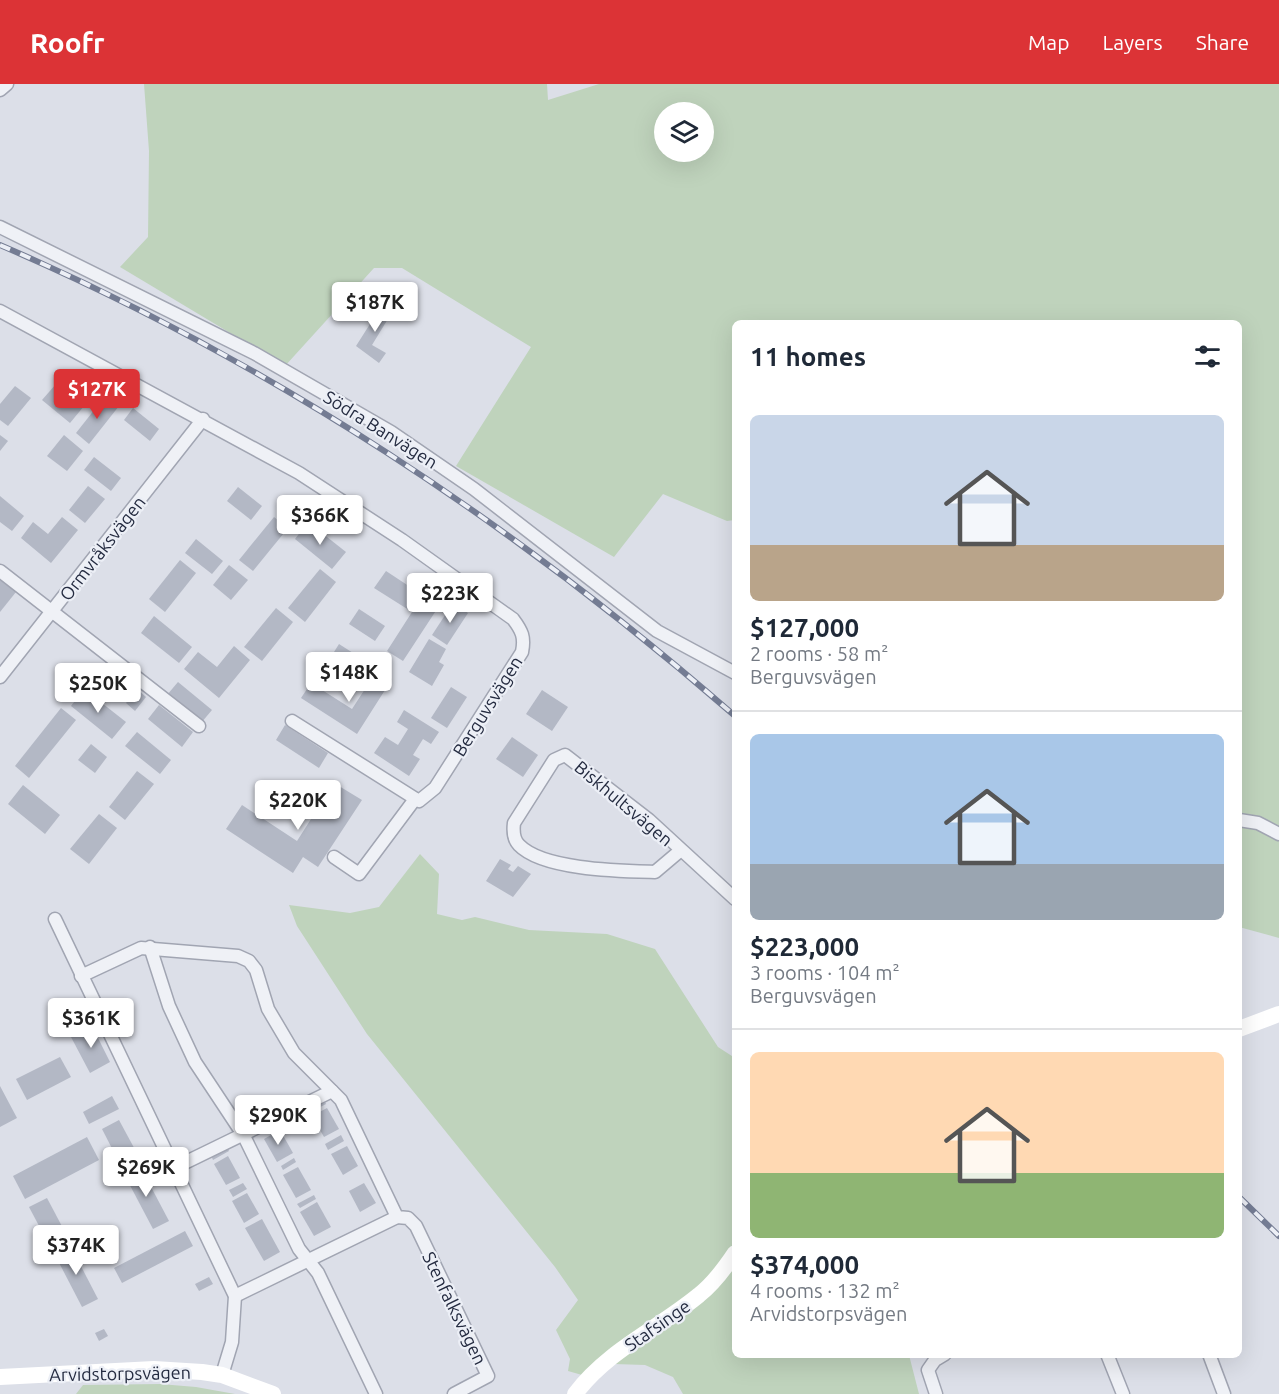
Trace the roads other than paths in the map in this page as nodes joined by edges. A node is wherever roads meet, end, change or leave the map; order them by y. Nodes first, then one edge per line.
1 (7, 84) edge
2 (0, 90) edge
3 (0, 227) edge
4 (0, 311) edge
5 (203, 419) junction
6 (0, 571) edge
7 (51, 612) junction
8 (732, 671) edge
9 (0, 677) edge
10 (292, 721) dead end
11 (199, 726) dead end
12 (415, 799) junction
13 (1242, 820) edge
14 (1279, 834) edge
15 (681, 850) junction
16 (334, 857) dead end
17 (732, 896) edge
18 (55, 919) dead end
19 (150, 947) junction
20 (81, 976) junction
21 (1279, 1014) edge
22 (1242, 1028) edge
23 (332, 1091) junction
24 (244, 1136) junction
25 (174, 1168) junction
26 (397, 1217) junction
27 (732, 1257) edge
28 (308, 1262) junction
29 (235, 1296) junction
30 (938, 1358) edge
31 (1109, 1358) edge
32 (1210, 1358) edge
33 (222, 1375) junction
34 (0, 1377) edge
35 (273, 1394) edge
36 (376, 1394) edge
37 (454, 1394) edge
38 (575, 1394) edge
39 (936, 1394) edge
40 (1123, 1394) edge
41 (1224, 1394) edge

1 - 2 street
3 - 8 street, Södra Banvägen
4 - 5 street, Berguvsvägen
5 - 7 street, Ormvråksvägen
5 - 12 street, Berguvsvägen
6 - 7 street
7 - 9 street, Ormvråksvägen
7 - 11 street
10 - 12 street
12 - 16 street
13 - 14 street
15 - 15 street, Biskhultsvägen
15 - 17 street, Biskhultsvägen
18 - 20 street
19 - 20 street, Stenfalksvägen
19 - 23 street, Stenfalksvägen
19 - 24 street
20 - 25 street
21 - 22 street
23 - 24 street
23 - 26 street, Stenfalksvägen
24 - 25 street
24 - 28 street
25 - 29 street
26 - 28 street
26 - 37 street, Stenfalksvägen
27 - 38 street, Stafsinge
28 - 29 street
28 - 36 street
29 - 33 street
30 - 39 street
31 - 40 street
32 - 41 street
33 - 34 street, Arvidstorpsvägen
33 - 35 street, Arvidstorpsvägen

